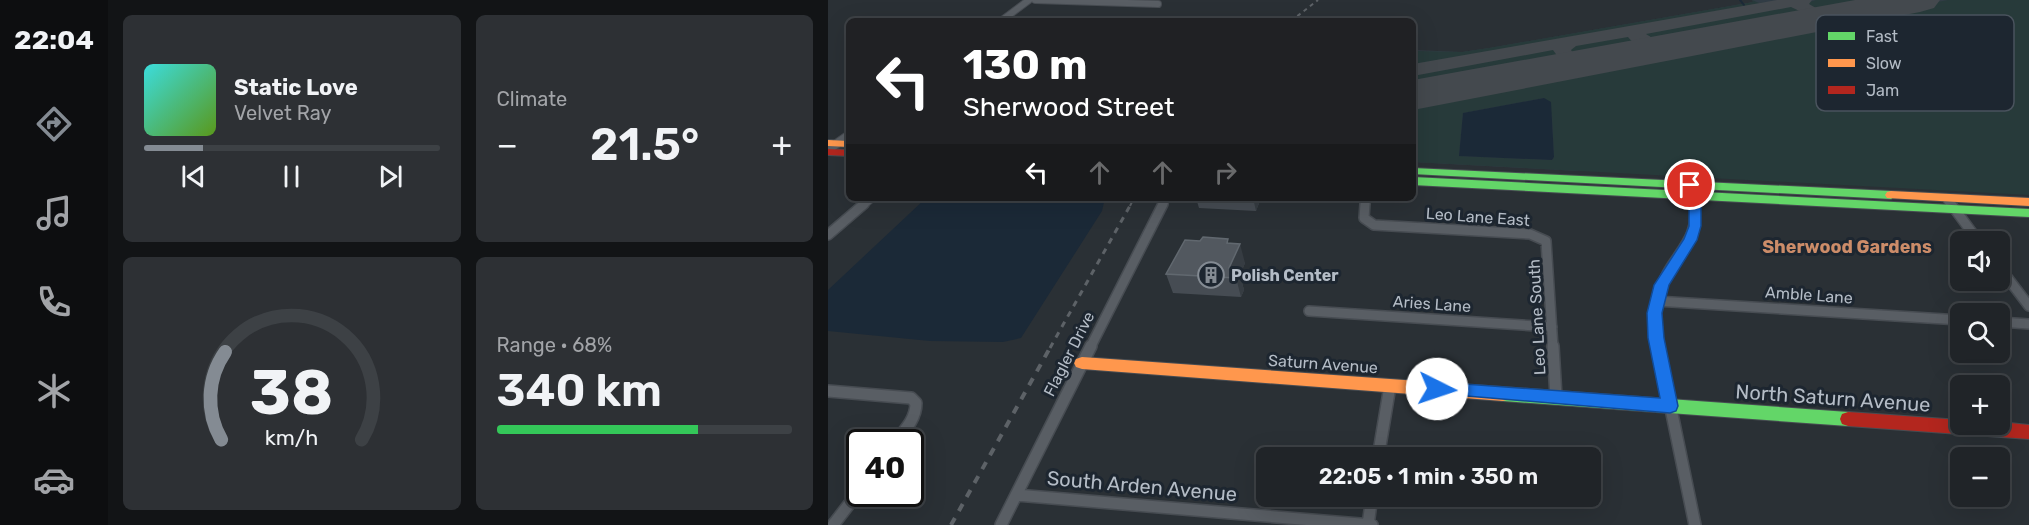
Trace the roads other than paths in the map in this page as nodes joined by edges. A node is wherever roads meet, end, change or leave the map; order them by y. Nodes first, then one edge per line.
1 (1029, 0) edge
2 (1035, 0) edge
3 (1158, 4) dead end
4 (1005, 18) edge
5 (846, 137) edge
6 (834, 147) edge
7 (1416, 171) edge
8 (1416, 181) edge
9 (1691, 190) junction
10 (868, 201) edge
11 (1164, 201) edge
12 (1366, 201) edge
13 (2029, 202) edge
14 (1950, 204) junction
15 (2029, 213) edge
16 (1971, 231) edge
17 (828, 235) edge
18 (1542, 238) joint
19 (2010, 281) edge
20 (1656, 301) junction
21 (2029, 306) edge
22 (1309, 311) dead end
23 (1950, 319) edge
24 (2010, 323) edge
25 (2029, 324) edge
26 (1552, 327) junction
27 (1082, 363) junction
28 (1389, 386) junction
29 (828, 391) edge
30 (1556, 397) junction
31 (1670, 406) junction
32 (904, 429) edge
33 (2029, 432) edge
34 (1380, 447) edge
35 (1016, 495) junction
36 (847, 507) edge
37 (1370, 507) edge
38 (833, 525) edge
39 (1001, 525) edge
40 (1368, 525) edge
41 (1372, 525) edge
42 (1695, 525) edge

1 - 4 street
2 - 3 street
5 - 6 street
7 - 9 main road
8 - 9 main road
9 - 14 main road
9 - 20 street
10 - 17 street
11 - 27 street, Flagler Drive
12 - 18 street, Leo Lane East
13 - 14 main road
14 - 15 main road
14 - 16 street
18 - 26 street, Leo Lane South
19 - 21 street
20 - 23 street, Amble Lane
20 - 31 street
22 - 26 street, Aries Lane
24 - 25 street
26 - 30 street, Leo Lane South
27 - 28 main road, Saturn Avenue
27 - 35 street, Flagler Drive
28 - 30 main road, Saturn Avenue
28 - 34 street
29 - 32 street
30 - 31 main road, Saturn Avenue
31 - 33 main road, North Saturn Avenue
31 - 42 street
35 - 39 street, Flagler Drive
35 - 40 street, South Arden Avenue
36 - 38 street
37 - 40 street
40 - 41 street, South Arden Avenue

